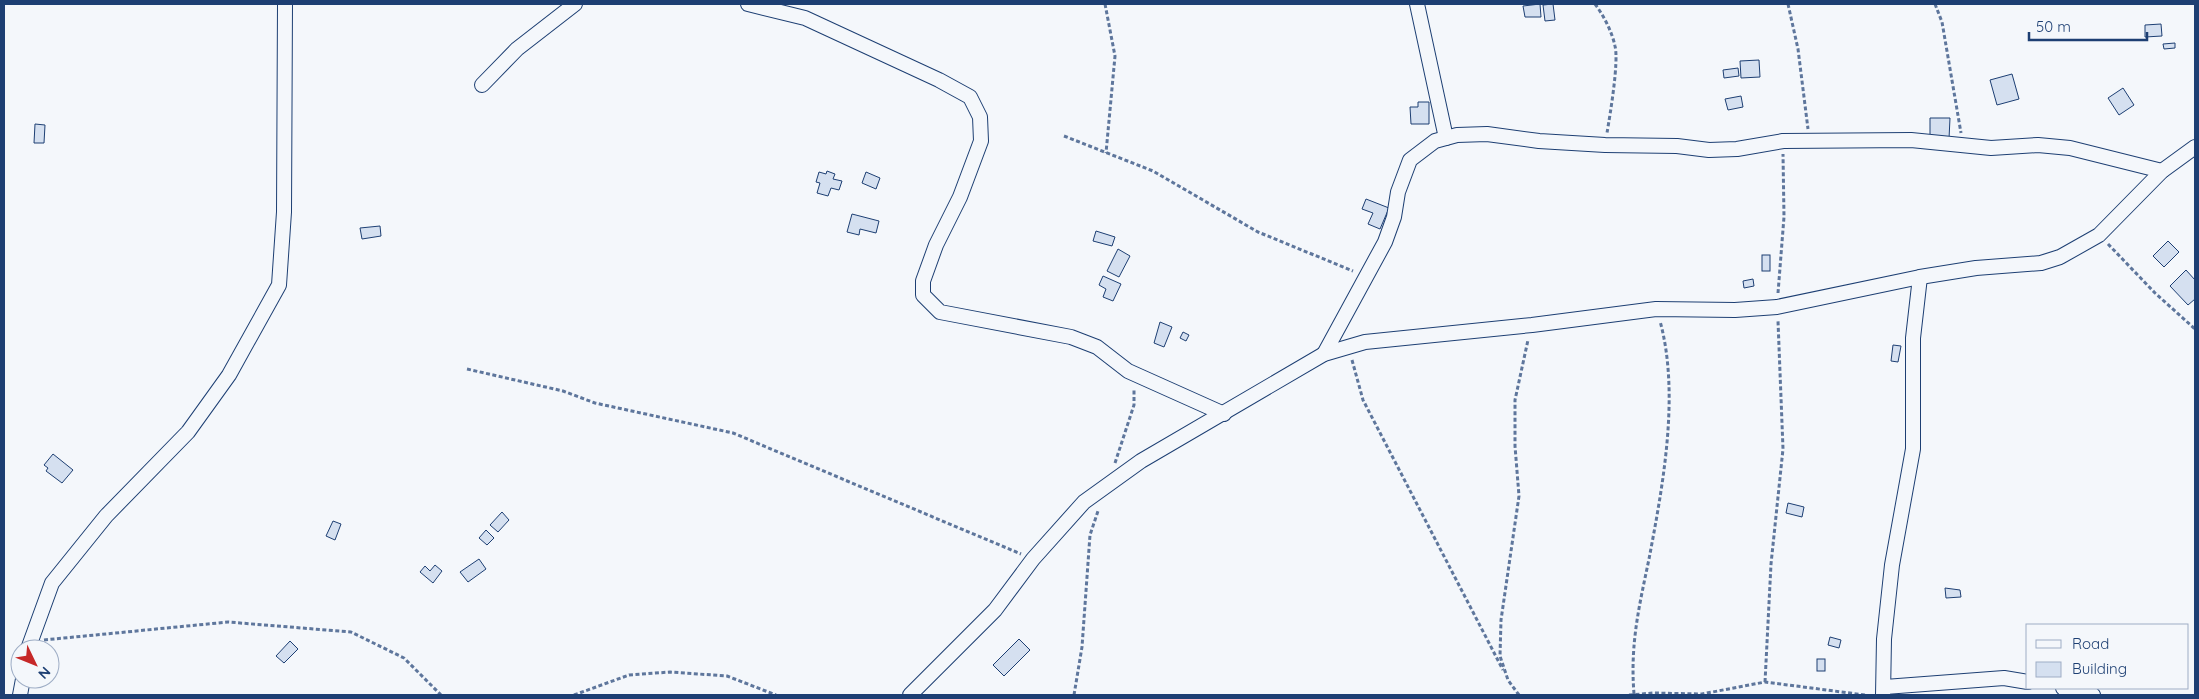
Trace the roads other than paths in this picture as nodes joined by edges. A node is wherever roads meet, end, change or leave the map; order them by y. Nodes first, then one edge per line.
1 (286, 4) edge
2 (575, 4) edge
3 (748, 4) edge
4 (1417, 4) edge
5 (482, 85) dead end
6 (1446, 138) junction
7 (2195, 147) edge
8 (2162, 172) junction
9 (1920, 277) junction
10 (1324, 354) junction
11 (1224, 414) junction
12 (31, 639) edge
13 (2026, 682) edge
14 (2068, 689) edge
15 (1884, 691) edge
16 (910, 695) edge
17 (2093, 695) edge

1 - 12 street
2 - 5 street
3 - 11 street
4 - 6 street
6 - 8 street
6 - 10 street
7 - 8 street
8 - 9 street
9 - 10 street
9 - 15 street
10 - 11 street
11 - 16 street
13 - 15 street
14 - 17 street

